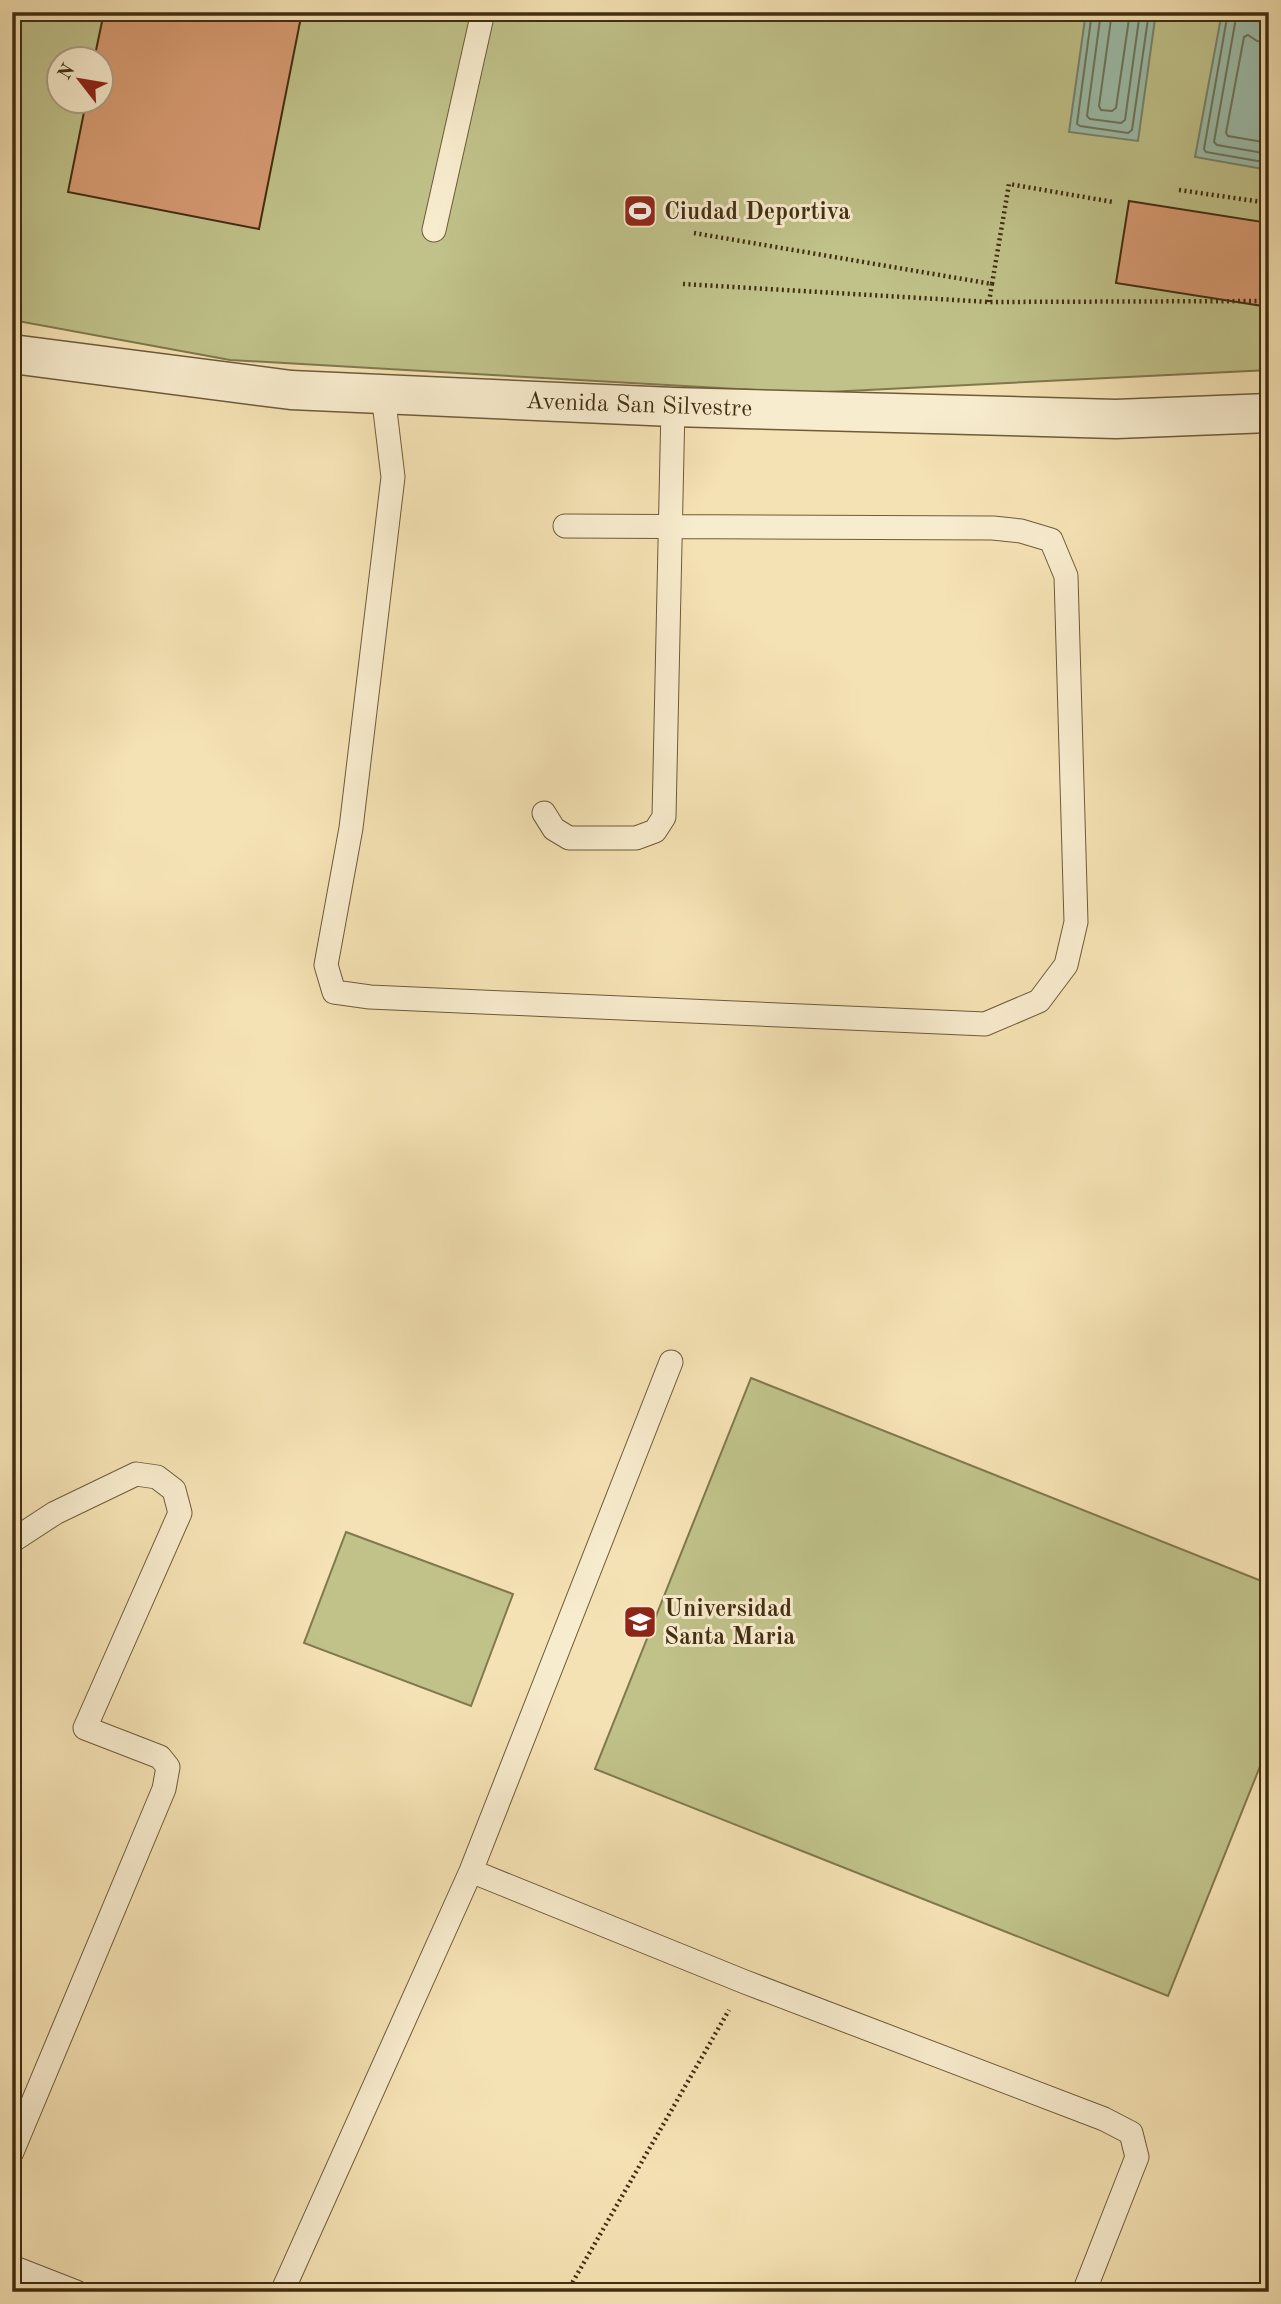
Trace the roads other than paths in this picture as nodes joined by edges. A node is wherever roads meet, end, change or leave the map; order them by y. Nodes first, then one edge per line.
1 (483, 12) edge
2 (434, 230) dead end
3 (12, 354) edge
4 (383, 394) junction
5 (673, 407) junction
6 (1269, 413) edge
7 (565, 526) dead end
8 (669, 526) junction
9 (544, 813) dead end
10 (671, 1362) dead end
11 (12, 1541) edge
12 (471, 1871) junction
13 (12, 2152) edge
14 (12, 2267) edge
15 (76, 2292) edge
16 (282, 2292) edge
17 (1084, 2292) edge

1 - 2 lane
3 - 4 street, Avenida San Silvestre
4 - 5 street, Avenida San Silvestre
4 - 8 lane
5 - 6 street, Avenida San Silvestre
5 - 8 lane
7 - 8 lane
8 - 9 lane
10 - 12 lane
11 - 13 lane
12 - 16 lane
12 - 17 lane
14 - 15 lane

